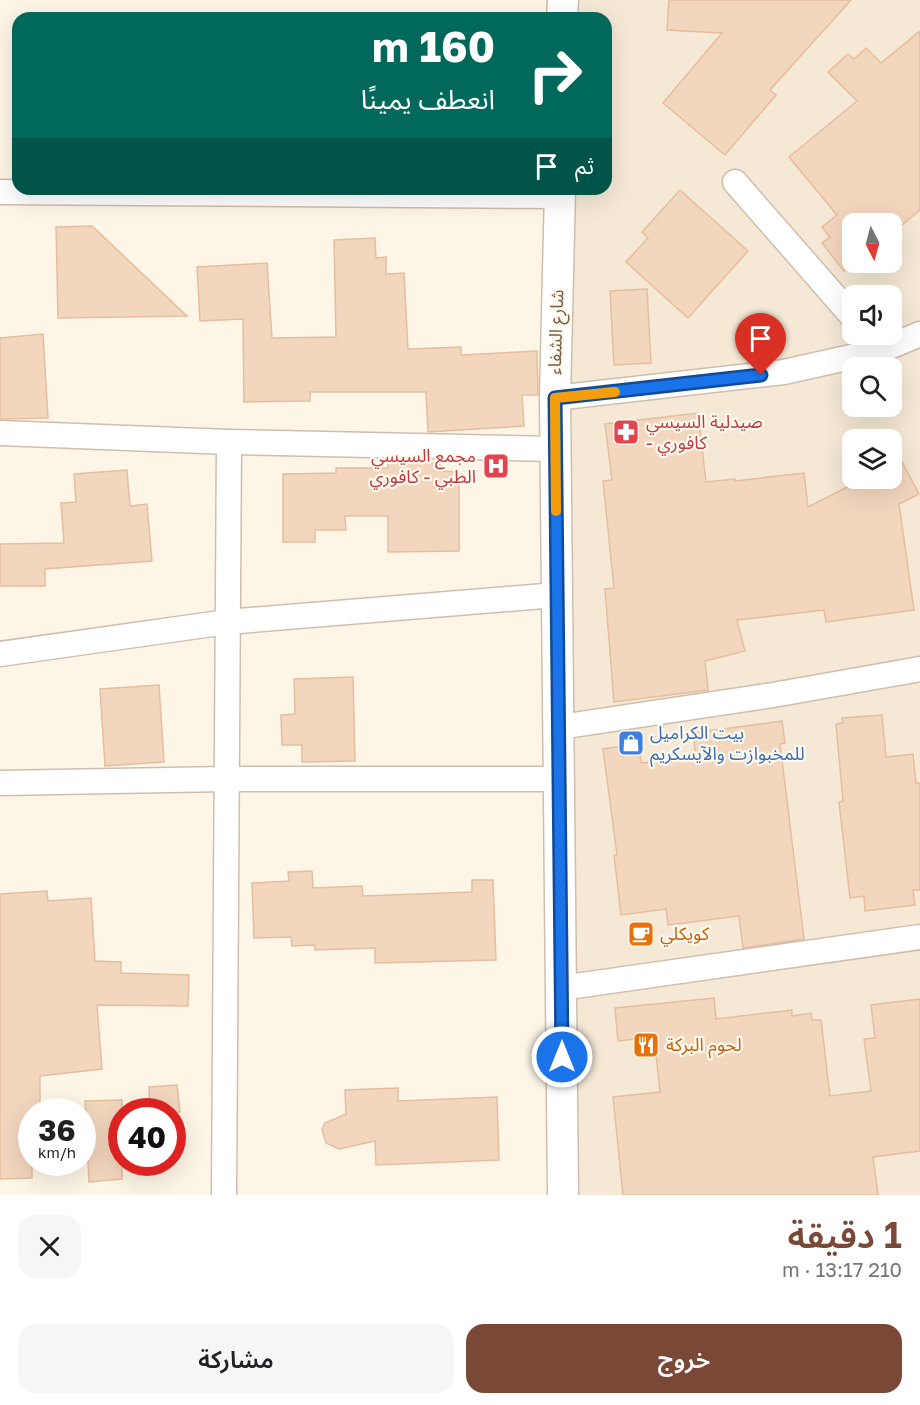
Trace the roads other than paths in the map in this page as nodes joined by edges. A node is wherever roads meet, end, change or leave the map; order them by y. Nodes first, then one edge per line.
1 (735, 182) dead end
2 (560, 195) edge
3 (842, 305) edge
4 (920, 334) edge
5 (902, 337) edge
6 (866, 345) edge
7 (555, 398) junction
8 (0, 433) edge
9 (229, 442) junction
10 (555, 449) junction
11 (556, 595) junction
12 (227, 622) junction
13 (0, 654) edge
14 (920, 669) edge
15 (560, 727) junction
16 (226, 779) junction
17 (560, 779) junction
18 (0, 783) edge
19 (920, 938) edge
20 (561, 988) junction
21 (224, 1195) edge
22 (563, 1195) edge

1 - 3 street
2 - 7 street, شارع الشفاء
4 - 5 street
6 - 7 street
7 - 10 street, شارع الشفاء
8 - 9 street
9 - 10 street
9 - 12 street
10 - 11 street, شارع الشفاء
11 - 12 street
11 - 15 street, شارع الشفاء
12 - 13 street
12 - 16 street
14 - 15 street
15 - 17 street, شارع الشفاء
16 - 17 street
16 - 18 street
16 - 21 street
17 - 20 street, شارع الشفاء
19 - 20 street
20 - 22 street, شارع الشفاء

